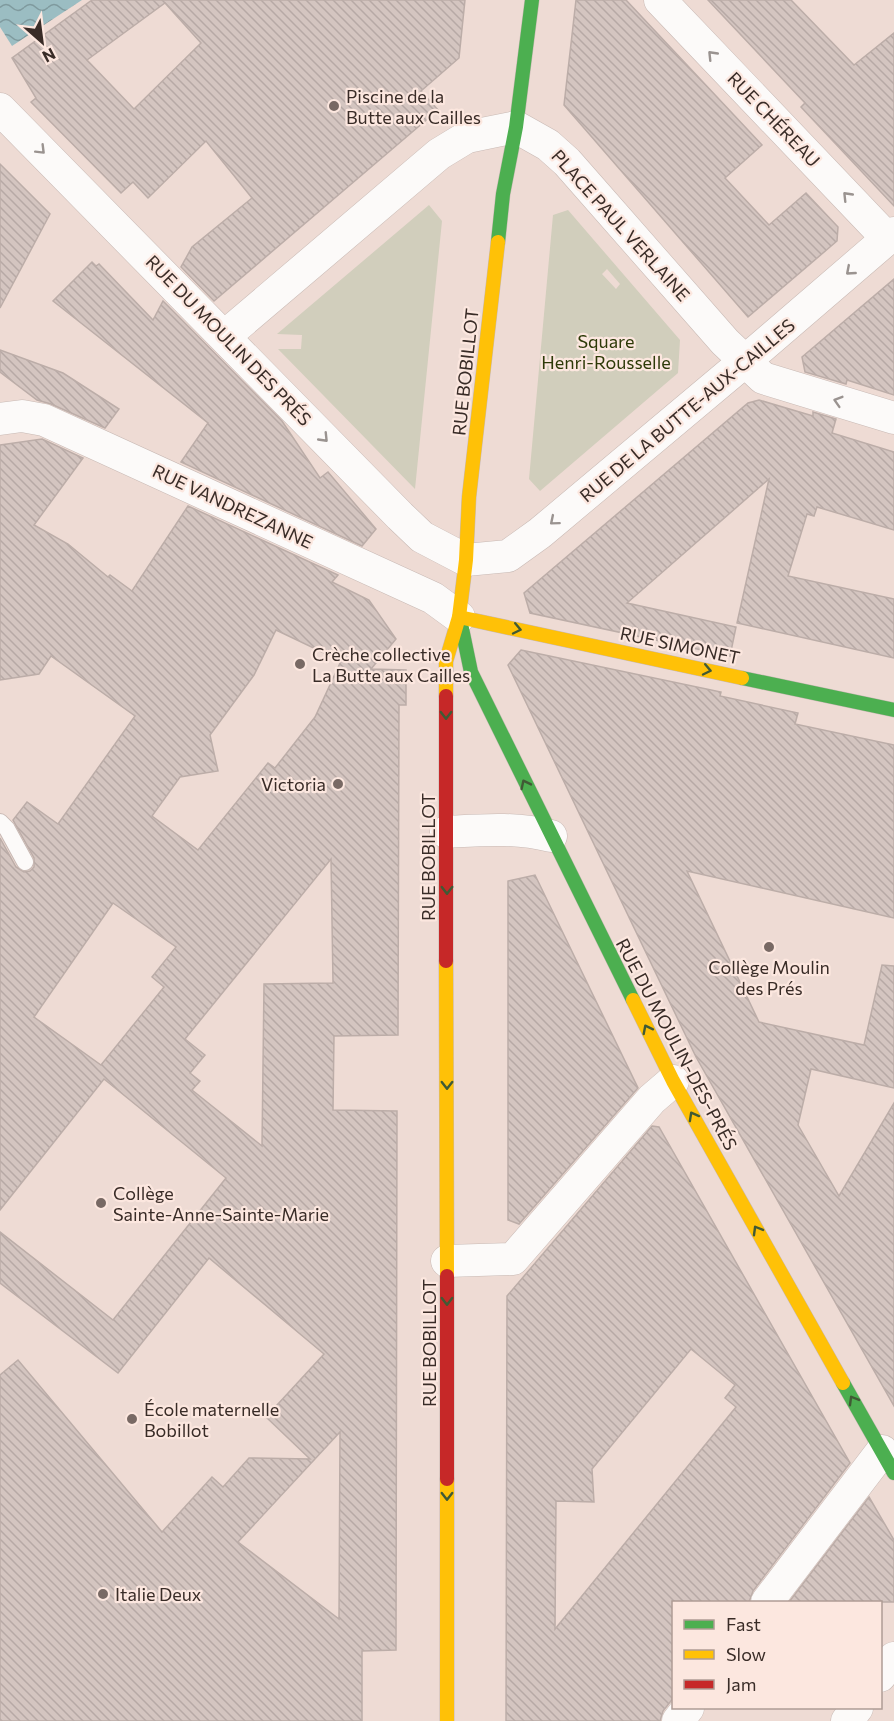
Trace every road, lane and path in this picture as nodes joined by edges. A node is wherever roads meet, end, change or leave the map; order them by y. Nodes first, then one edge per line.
1 (532, 0) edge
2 (660, 0) edge
3 (0, 109) edge
4 (516, 127) junction
5 (891, 236) edge
6 (225, 336) junction
7 (744, 362) junction
8 (894, 418) edge
9 (0, 419) edge
10 (466, 560) junction
11 (459, 617) junction
12 (894, 710) edge
13 (0, 822) edge
14 (446, 832) junction
15 (551, 836) junction
16 (25, 862) dead end
17 (673, 1081) junction
18 (447, 1261) junction
19 (888, 1462) edge
20 (768, 1601) edge
21 (894, 1658) edge
22 (882, 1673) edge
23 (447, 1721) edge

1 - 4 street, RUE BOBILLOT
5 -> 2 street, RUE CHÉREAU
3 -> 6 street, RUE DU MOULIN DES PRÉS
4 - 6 street
4 - 7 street, PLACE PAUL VERLAINE
4 - 10 street, RUE BOBILLOT
5 -> 7 street, RUE DE LA BUTTE-AUX-CAILLES
6 -> 10 street, RUE DU MOULIN DES PRÉS
8 -> 7 street, PLACE PAUL VERLAINE
7 -> 10 street, RUE DE LA BUTTE-AUX-CAILLES
9 - 11 street, RUE VANDREZANNE
10 - 11 street, RUE BOBILLOT
11 -> 12 street, RUE SIMONET
11 -> 14 street, RUE BOBILLOT
15 -> 11 street, RUE DU MOULIN-DES-PRÉS
13 - 16 lane
14 - 15 street
14 -> 18 street, RUE BOBILLOT
17 -> 15 street, RUE DU MOULIN-DES-PRÉS
17 - 18 street
19 -> 17 street, RUE DU MOULIN-DES-PRÉS
18 -> 23 street, RUE BOBILLOT
19 - 20 street
21 - 22 street

